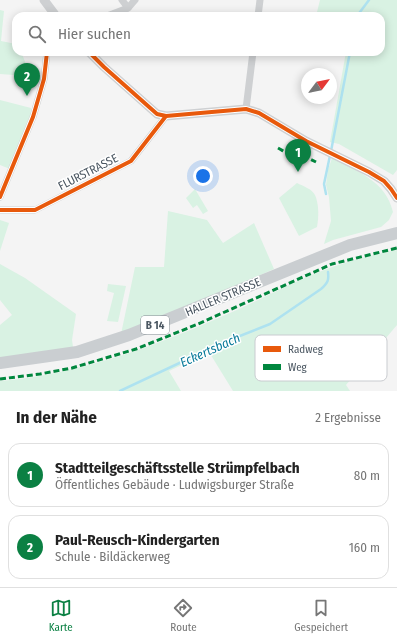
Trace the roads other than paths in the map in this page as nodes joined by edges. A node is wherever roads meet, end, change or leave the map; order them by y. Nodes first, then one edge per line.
1 (44, 0) edge
2 (122, 0) edge
3 (135, 0) edge
4 (260, 0) edge
5 (128, 8) junction
6 (52, 12) edge
7 (118, 12) edge
8 (258, 12) edge
9 (47, 56) edge
10 (93, 56) edge
11 (253, 56) edge
12 (246, 109) junction
13 (166, 116) junction
14 (0, 197) edge
15 (397, 198) edge
16 (0, 210) edge
17 (397, 233) edge
18 (0, 363) edge

1 - 6 street
2 - 5 street
3 - 5 street
4 - 8 street
5 - 7 street
9 - 14 street
10 - 13 street
11 - 12 street
12 - 13 street
12 - 15 street
13 - 16 street, FLURSTRASSE
17 - 18 main road, HALLER STRASSE / B 14

